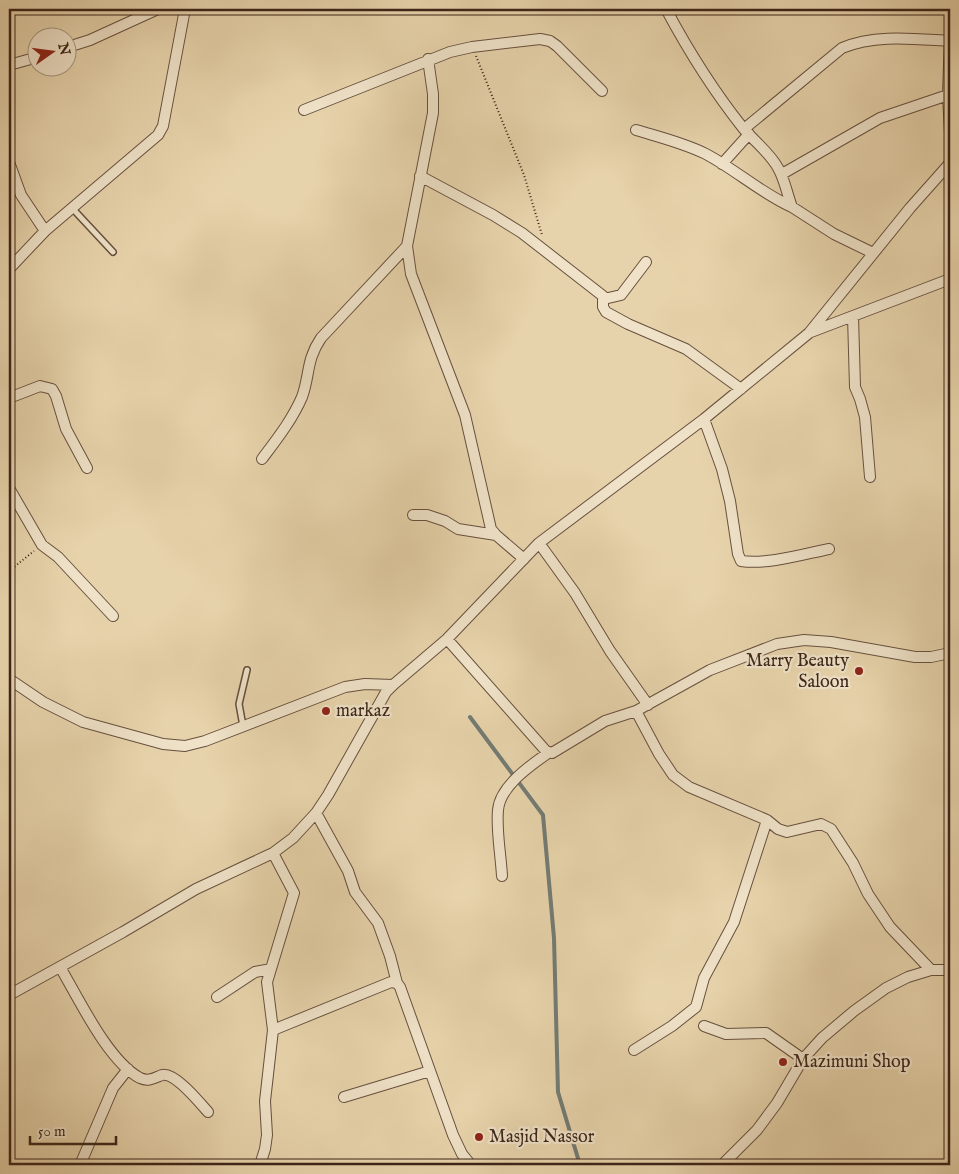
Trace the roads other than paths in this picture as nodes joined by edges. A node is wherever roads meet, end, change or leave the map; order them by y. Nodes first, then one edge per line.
1 (158, 9) edge
2 (185, 9) edge
3 (666, 9) edge
4 (950, 36) edge
5 (950, 41) edge
6 (78, 44) edge
7 (428, 59) junction
8 (28, 60) edge
9 (9, 65) edge
10 (602, 91) dead end
11 (948, 95) junction
12 (304, 110) dead end
13 (636, 130) dead end
14 (747, 132) junction
15 (950, 132) edge
16 (9, 162) edge
17 (722, 164) junction
18 (950, 165) edge
19 (782, 174) junction
20 (420, 176) junction
21 (792, 207) junction
22 (72, 208) junction
23 (45, 231) junction
24 (407, 246) junction
25 (113, 252) dead end
26 (873, 253) junction
27 (646, 262) dead end
28 (9, 269) edge
29 (950, 279) edge
30 (604, 299) junction
31 (853, 316) junction
32 (809, 333) junction
33 (741, 389) junction
34 (9, 398) edge
35 (704, 418) junction
36 (262, 458) dead end
37 (86, 468) dead end
38 (870, 477) dead end
39 (9, 488) edge
40 (413, 515) dead end
41 (496, 535) junction
42 (538, 543) junction
43 (830, 550) dead end
44 (524, 559) junction
45 (113, 616) dead end
46 (447, 639) junction
47 (950, 653) edge
48 (247, 670) dead end
49 (9, 679) edge
50 (393, 684) junction
51 (648, 705) junction
52 (636, 711) junction
53 (243, 726) junction
54 (548, 753) junction
55 (316, 813) junction
56 (767, 820) junction
57 (274, 853) junction
58 (502, 876) dead end
59 (60, 967) junction
60 (271, 969) junction
61 (931, 970) junction
62 (950, 970) edge
63 (9, 982) edge
64 (397, 983) junction
65 (12, 993) edge
66 (217, 997) dead end
67 (704, 1026) dead end
68 (273, 1030) junction
69 (634, 1050) dead end
70 (803, 1059) junction
71 (128, 1069) junction
72 (430, 1072) junction
73 (344, 1097) dead end
74 (208, 1112) dead end
75 (80, 1165) edge
76 (260, 1165) edge
77 (471, 1165) edge
78 (722, 1165) edge

1 - 6 street
2 - 22 street
3 - 14 street
4 - 5 street
5 - 11 street
5 - 14 street
7 - 10 street
7 - 12 street
7 - 20 street
8 - 9 street
11 - 15 street
11 - 19 street
13 - 17 street
14 - 17 street
14 - 19 street
16 - 23 street
17 - 21 street
18 - 26 street
19 - 21 street
20 - 24 street
20 - 30 street
21 - 26 street
22 - 23 street
22 - 25 lane
23 - 28 street
24 - 36 street
24 - 41 street
26 - 32 street
27 - 30 street
29 - 31 street
30 - 33 street
31 - 32 street
31 - 38 street
32 - 33 street
33 - 35 street
34 - 37 street
35 - 42 street
35 - 43 street
39 - 45 street
40 - 41 street
41 - 44 street
42 - 44 street
42 - 51 street
44 - 46 street
46 - 50 street
46 - 54 street
47 - 51 street
48 - 53 lane
49 - 53 street
50 - 53 street
50 - 55 street
51 - 52 street
52 - 54 street
52 - 56 street
54 - 58 street
55 - 57 street
55 - 64 street
56 - 61 street
56 - 69 street
57 - 59 street
57 - 60 street
59 - 65 street
59 - 71 street
60 - 66 street
60 - 68 street
61 - 62 street
61 - 70 street
63 - 65 street
64 - 68 street
64 - 72 street
67 - 70 street
68 - 76 street
70 - 78 street
71 - 74 street
71 - 75 street
72 - 73 street
72 - 77 street

